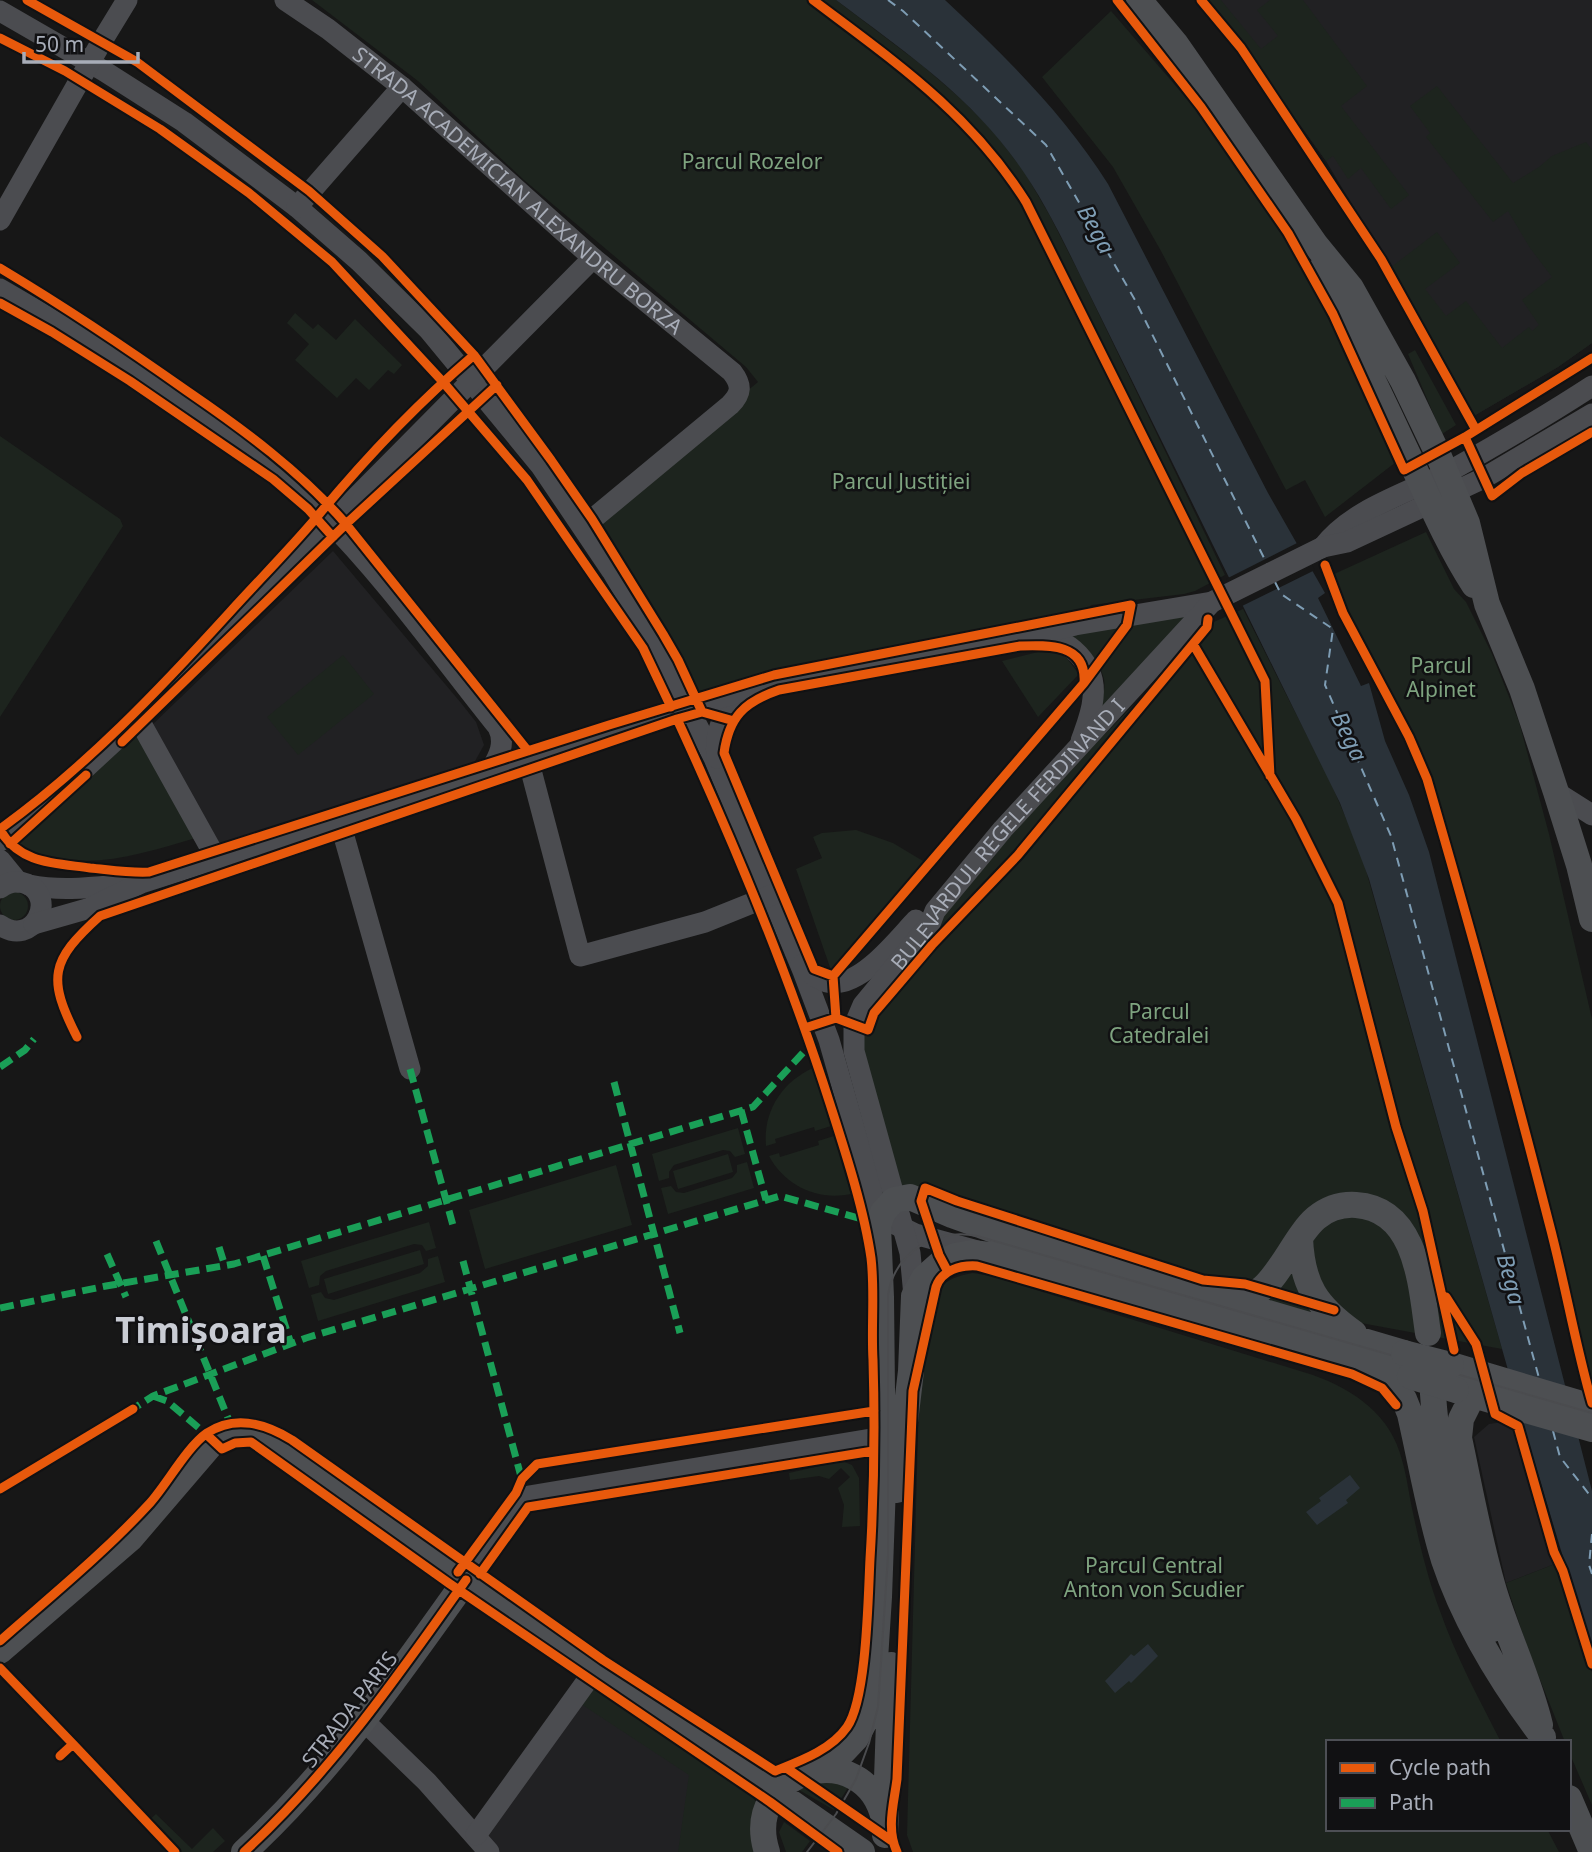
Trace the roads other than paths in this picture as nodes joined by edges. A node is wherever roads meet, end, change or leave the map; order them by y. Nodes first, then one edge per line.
1 (127, 0) edge
2 (285, 0) edge
3 (1139, 0) edge
4 (0, 11) edge
5 (89, 63) junction
6 (402, 87) junction
7 (297, 207) junction
8 (0, 220) edge
9 (593, 258) junction
10 (0, 289) edge
11 (473, 381) junction
12 (1592, 386) edge
13 (1592, 414) edge
14 (1438, 488) junction
15 (331, 523) junction
16 (583, 527) junction
17 (1212, 602) junction
18 (1021, 638) junction
19 (768, 683) junction
20 (688, 708) junction
21 (138, 718) junction
22 (1079, 744) junction
23 (528, 759) junction
24 (489, 771) junction
25 (721, 774) junction
26 (1556, 792) junction
27 (1592, 815) edge
28 (340, 824) junction
29 (0, 841) edge
30 (216, 858) junction
31 (1586, 858) edge
32 (0, 860) edge
33 (141, 883) junction
34 (16, 885) edge
35 (772, 895) junction
36 (935, 911) junction
37 (1592, 919) edge
38 (34, 923) junction
39 (0, 925) edge
40 (801, 965) junction
41 (410, 1069) dead end
42 (889, 1171) junction
43 (927, 1203) junction
44 (886, 1211) junction
45 (1300, 1238) junction
46 (990, 1255) junction
47 (914, 1296) junction
48 (1230, 1301) junction
49 (1428, 1333) dead end
50 (1371, 1354) junction
51 (1463, 1386) junction
52 (1592, 1407) edge
53 (1592, 1429) edge
54 (883, 1437) junction
55 (468, 1577) junction
56 (0, 1651) edge
57 (597, 1667) junction
58 (365, 1721) junction
59 (1544, 1739) edge
60 (811, 1771) junction
61 (776, 1792) junction
62 (1571, 1803) edge
63 (483, 1844) edge
64 (883, 1844) edge
65 (764, 1846) edge
66 (244, 1852) edge
67 (862, 1852) edge
68 (1592, 1852) edge

1 - 5 street
2 - 6 street, STRADA ACADEMICIAN ALEXANDRU BORZA
3 - 14 main road
4 - 5 street
5 - 7 street
5 - 8 street
6 - 7 street
6 - 9 street, STRADA ACADEMICIAN ALEXANDRU BORZA
7 - 11 street
9 - 11 street
9 - 16 street, STRADA ACADEMICIAN ALEXANDRU BORZA
10 - 15 street
11 - 15 street
11 - 16 street
12 - 14 street
13 - 14 street
14 - 17 street
14 - 26 main road
15 - 21 street
15 - 24 street
16 - 20 street
17 - 18 street
17 - 22 street, BULEVARDUL REGELE FERDINAND I
18 - 19 street
18 - 22 street
19 - 20 street
19 - 25 street
20 - 23 street
20 - 25 street
21 - 29 street
21 - 30 street
22 - 36 street, BULEVARDUL REGELE FERDINAND I
23 - 24 street
23 - 35 street
24 - 28 street
25 - 35 street, BULEVARDUL REGELE FERDINAND I
26 - 27 street
26 - 31 main road
28 - 30 street
28 - 41 street
30 - 33 street
31 - 37 main road
32 - 34 street
33 - 34 street
33 - 38 street
34 - 38 street
35 - 40 street, BULEVARDUL REGELE FERDINAND I
36 - 40 street
36 - 42 street, BULEVARDUL REGELE FERDINAND I
38 - 39 street
40 - 44 street, BULEVARDUL REGELE FERDINAND I
42 - 43 street
42 - 44 street, BULEVARDUL REGELE FERDINAND I
43 - 44 main road
43 - 48 main road
44 - 46 street
44 - 47 street, BULEVARDUL REGELE FERDINAND I
44 - 54 main road, BULEVARDUL REGELE FERDINAND I
45 - 48 main road
45 - 49 main road
45 - 50 main road
46 - 47 main road
46 - 50 main road
47 - 64 main road, BULEVARDUL REGELE FERDINAND I
48 - 50 main road
50 - 51 main road, bridge
50 - 59 main road
51 - 52 main road
51 - 53 main road
51 - 59 main road
51 - 59 main road
54 - 55 street
54 - 60 main road, BULEVARDUL REGELE FERDINAND I
55 - 56 main road
55 - 57 main road
55 - 58 main road, STRADA PARIS
57 - 61 main road
57 - 63 street
58 - 63 street
58 - 66 main road, STRADA PARIS
60 - 61 main road, BULEVARDUL REGELE FERDINAND I
60 - 64 main road
61 - 65 main road
61 - 67 main road
62 - 68 main road

